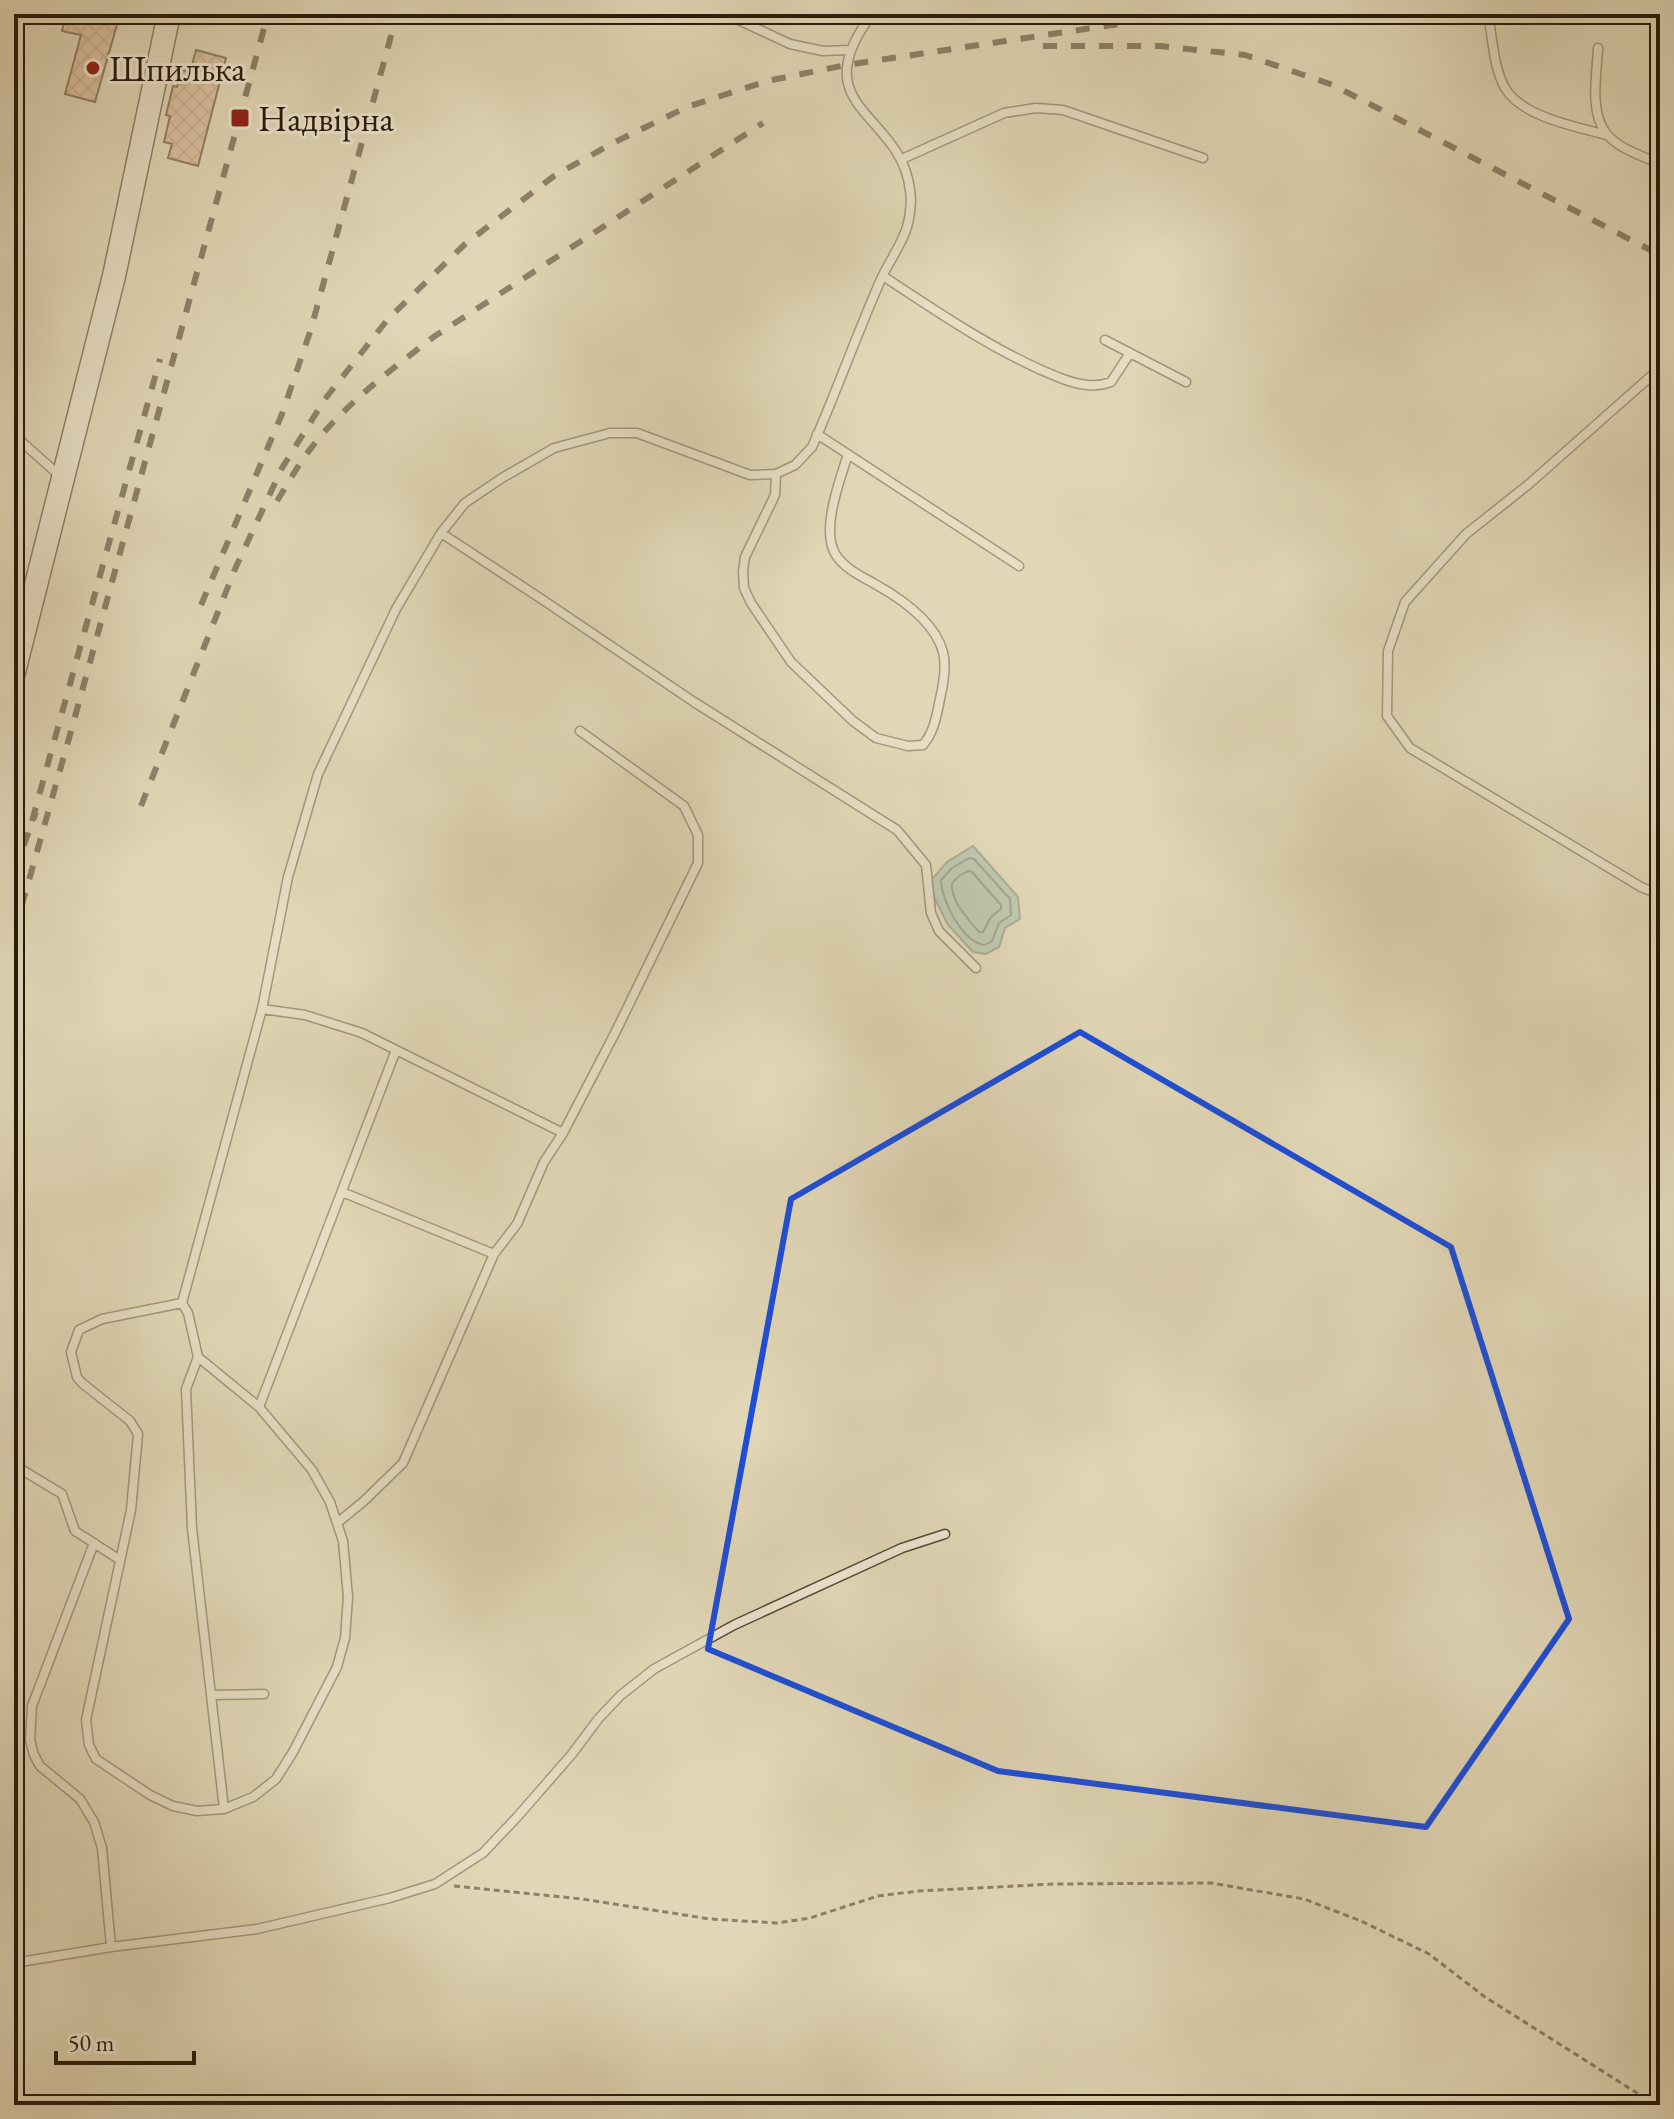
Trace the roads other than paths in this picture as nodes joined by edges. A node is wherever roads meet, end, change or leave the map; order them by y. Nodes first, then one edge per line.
1 (169, 14) edge
2 (726, 14) edge
3 (872, 14) edge
4 (1490, 26) dead end
5 (1598, 48) dead end
6 (850, 50) junction
7 (1607, 135) junction
8 (1203, 158) dead end
9 (902, 159) junction
10 (1660, 164) edge
11 (883, 276) junction
12 (1105, 340) dead end
13 (1130, 353) junction
14 (1660, 371) edge
15 (1186, 382) dead end
16 (817, 434) junction
17 (14, 435) edge
18 (848, 454) junction
19 (776, 474) junction
20 (63, 479) junction
21 (441, 533) junction
22 (1019, 566) dead end
23 (15, 665) edge
24 (580, 731) dead end
25 (1660, 895) edge
26 (976, 968) dead end
27 (262, 1009) junction
28 (396, 1050) junction
29 (563, 1133) junction
30 (342, 1192) junction
31 (494, 1254) junction
32 (182, 1303) junction
33 (198, 1357) junction
34 (259, 1407) junction
35 (14, 1465) edge
36 (337, 1523) junction
37 (945, 1534) dead end
38 (94, 1543) junction
39 (120, 1560) junction
40 (264, 1694) dead end
41 (211, 1695) junction
42 (224, 1809) junction
43 (111, 1947) junction
44 (14, 1963) edge

1 - 20 main road
2 - 6 lane
3 - 6 lane
4 - 7 lane
5 - 7 lane
6 - 9 lane
7 - 10 lane
8 - 9 lane
9 - 11 lane
11 - 13 lane
11 - 16 lane
12 - 13 lane
13 - 15 lane
14 - 25 lane
16 - 18 lane
16 - 19 lane
17 - 20 lane
18 - 19 lane
18 - 22 lane
19 - 21 lane
20 - 23 main road
21 - 26 lane
21 - 27 lane
24 - 29 lane
27 - 28 lane
27 - 32 lane
28 - 29 lane
28 - 30 lane
29 - 31 lane
30 - 31 lane
30 - 34 lane
31 - 36 lane
32 - 33 lane
32 - 39 lane
33 - 34 lane
33 - 41 lane
34 - 36 lane
35 - 38 lane
36 - 42 lane
37 - 43 lane
38 - 39 lane
38 - 43 lane
39 - 42 lane
40 - 41 lane
41 - 42 lane
43 - 44 lane

